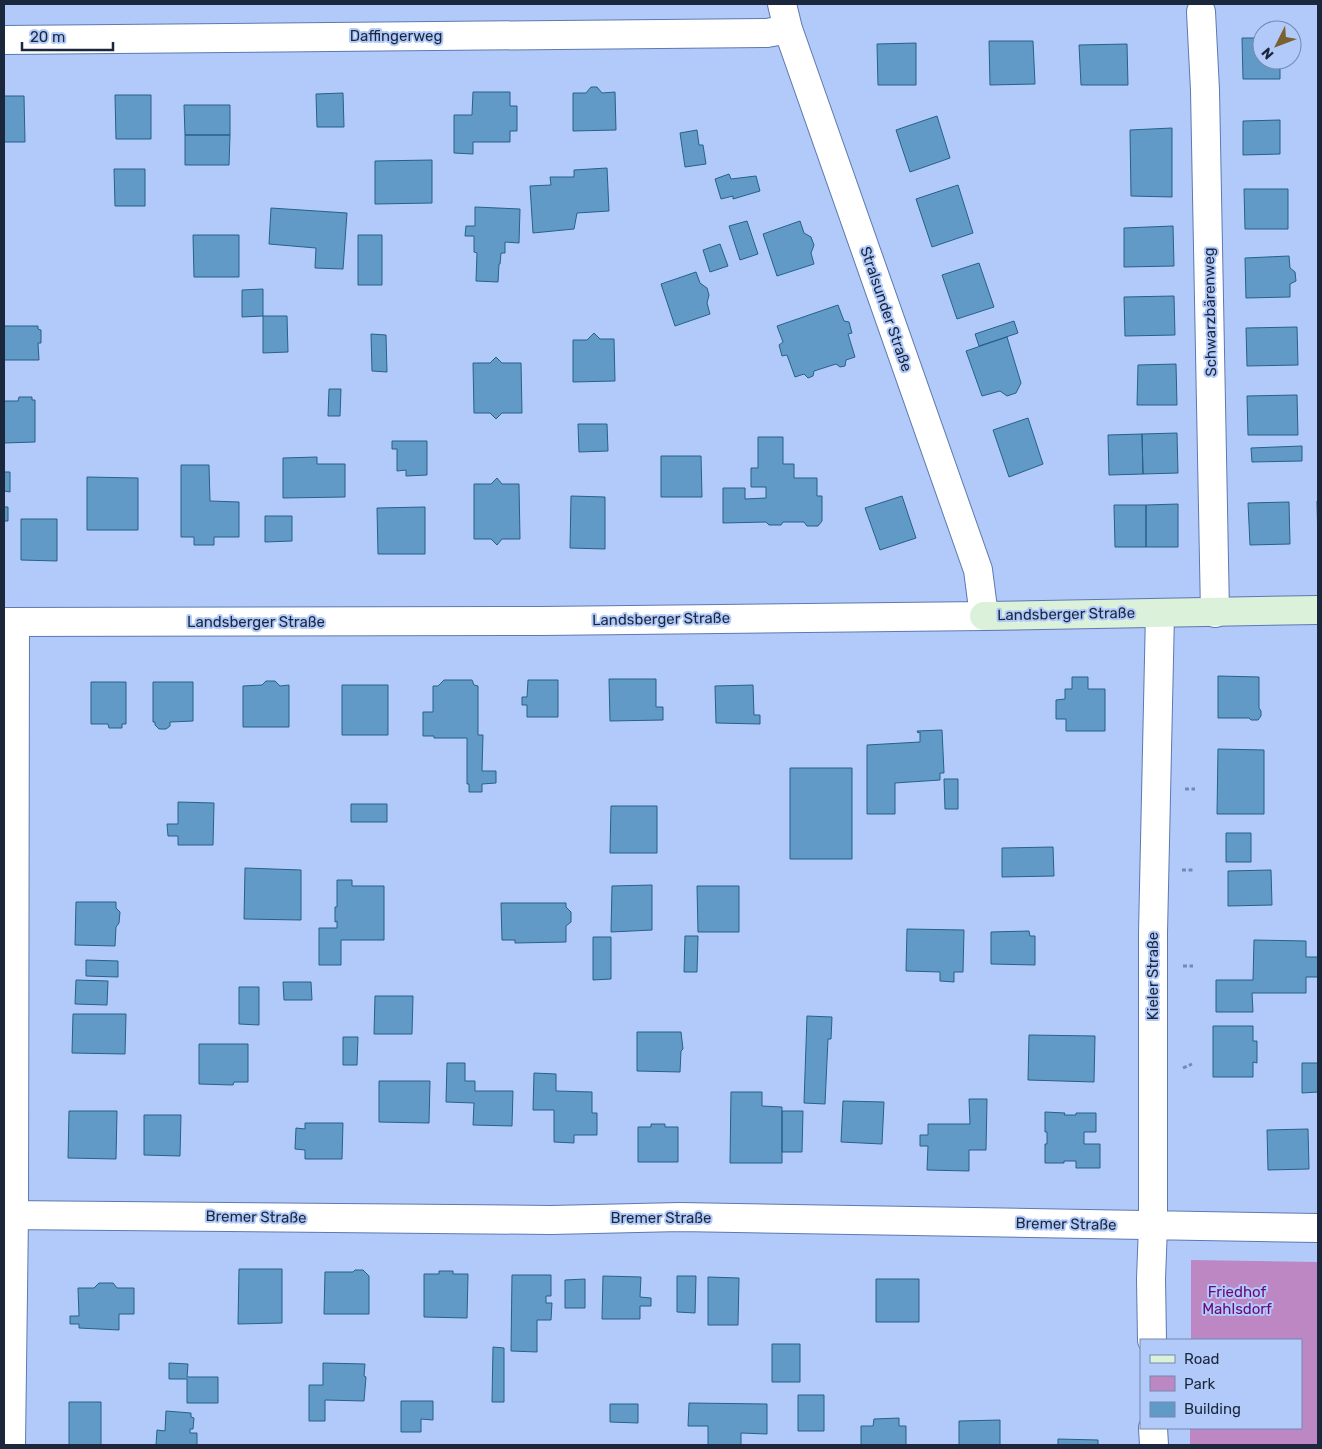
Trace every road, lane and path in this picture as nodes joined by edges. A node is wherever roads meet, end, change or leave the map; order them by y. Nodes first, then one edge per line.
1 (1201, 12) dead end
2 (785, 16) edge
3 (4, 40) edge
4 (1318, 610) edge
5 (1216, 612) junction
6 (1160, 613) junction
7 (984, 616) junction
8 (10, 622) edge
9 (9, 1215) edge
10 (1153, 1226) junction
11 (1318, 1228) edge
12 (1152, 1339) edge
13 (1154, 1429) edge
14 (11, 1445) edge
15 (1154, 1445) edge

1 - 5 street, Schwarzbärenweg
2 - 3 street, Daffingerweg
2 - 7 street, Stralsunder Straße
4 - 5 street, Landsberger Straße
5 - 6 street, Landsberger Straße
6 - 7 street, Landsberger Straße
6 - 10 street, Kieler Straße
7 - 8 street, Landsberger Straße
8 - 9 street
9 - 10 street, Bremer Straße
9 - 14 street
10 - 11 street, Bremer Straße
10 - 12 street, Kieler Straße
13 - 15 street

